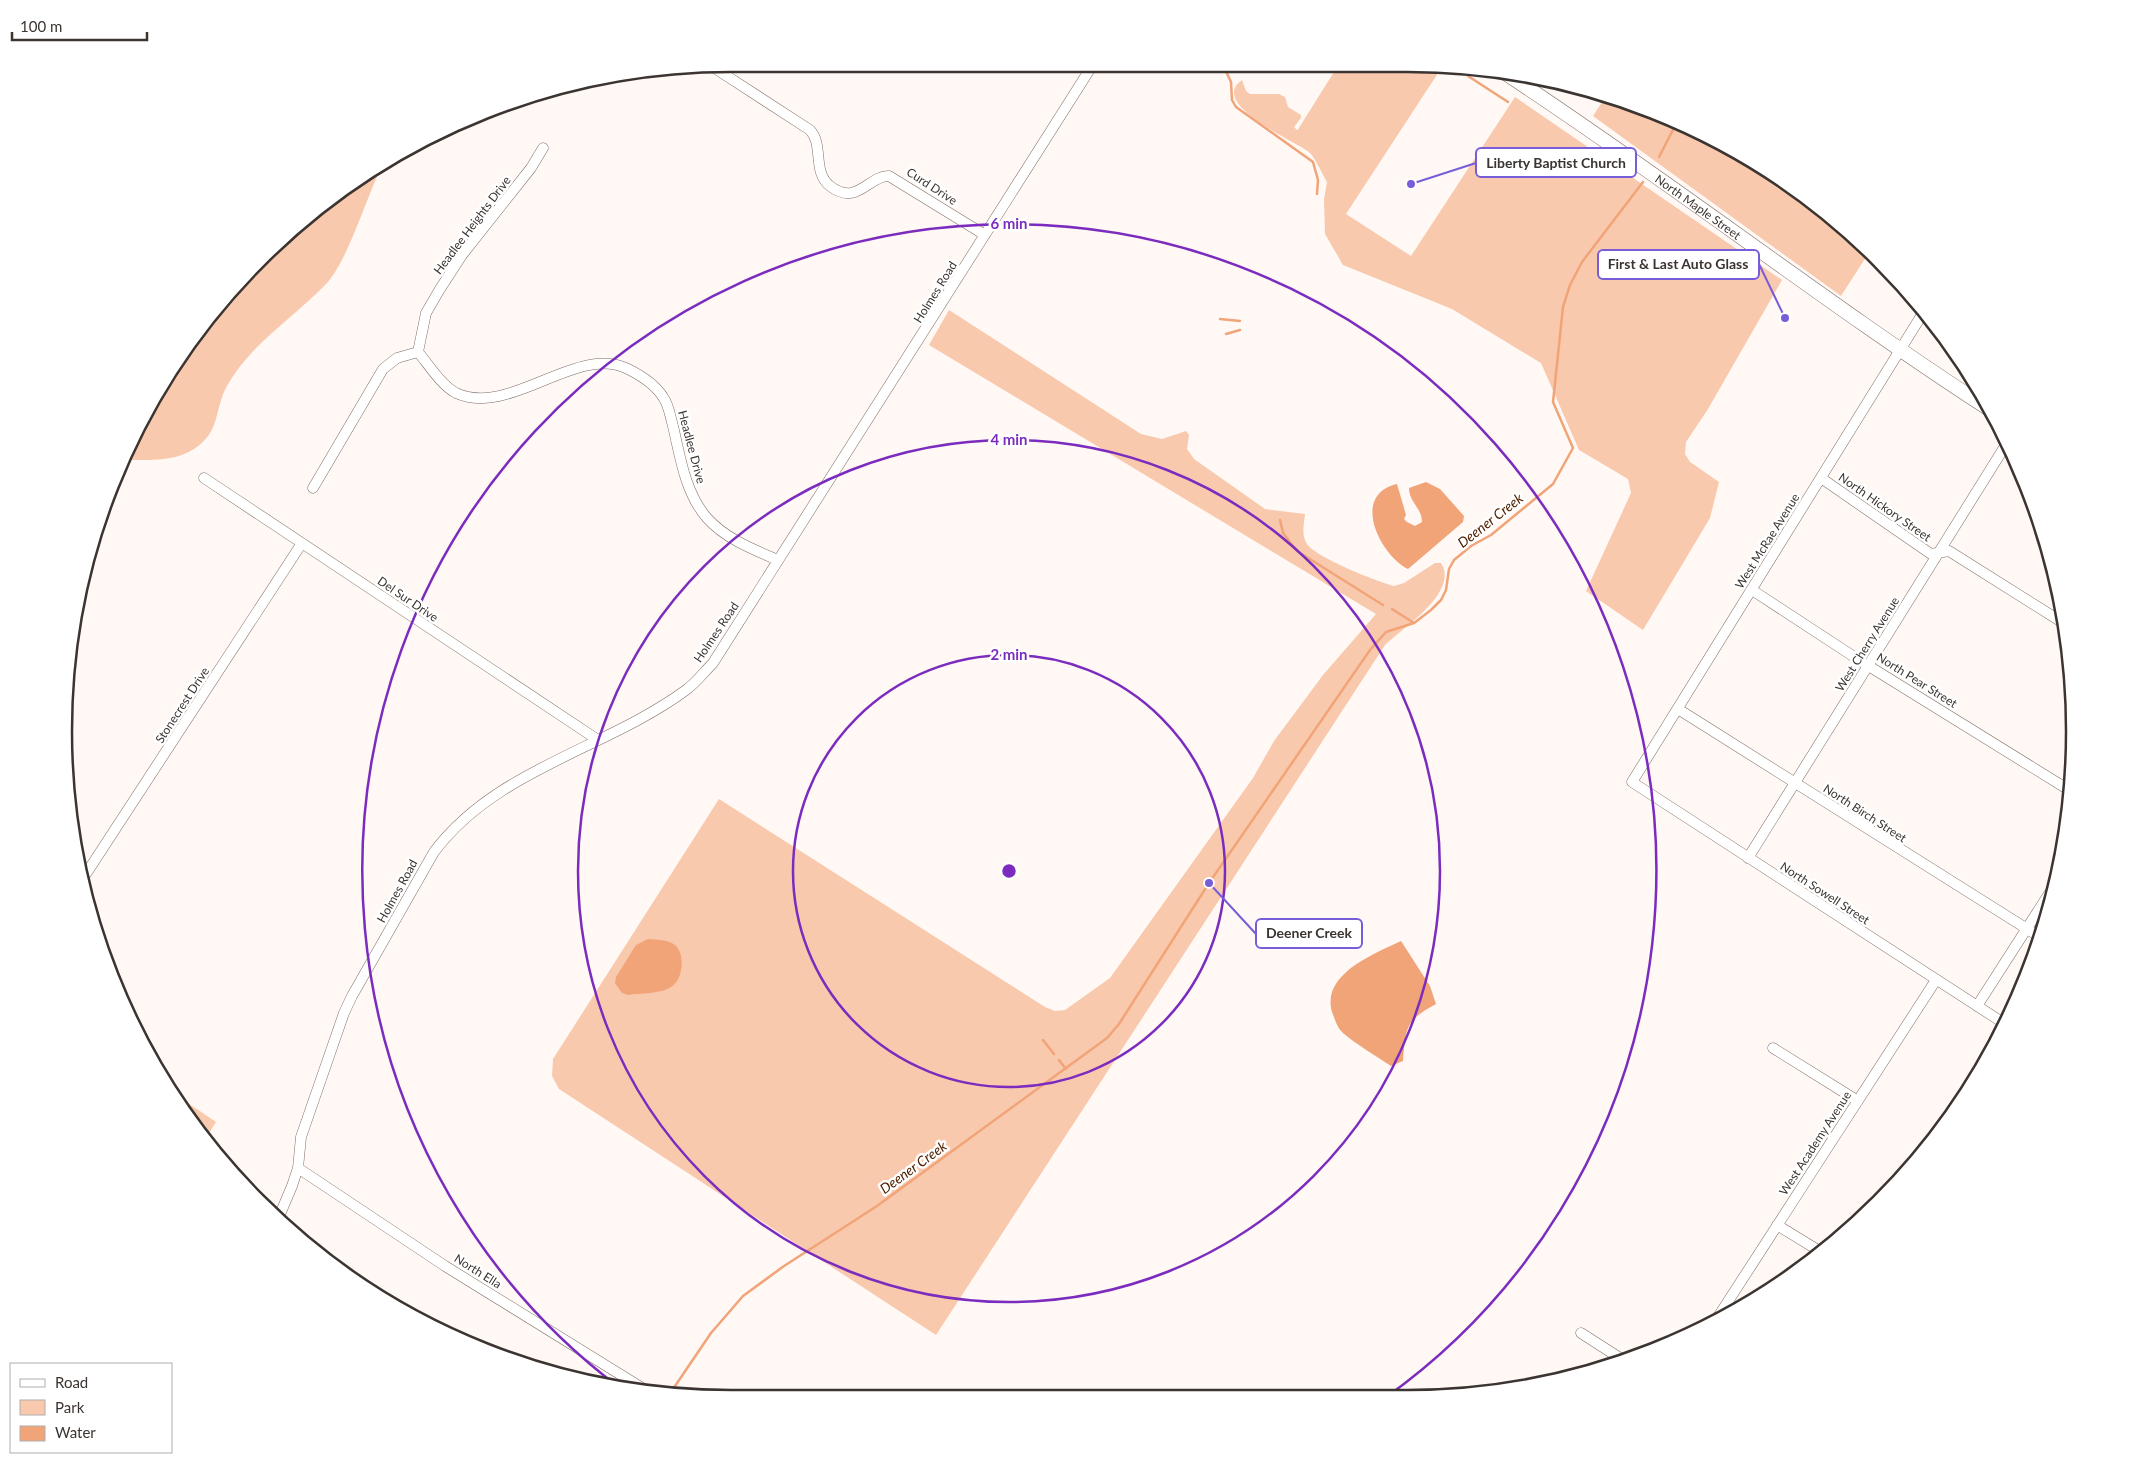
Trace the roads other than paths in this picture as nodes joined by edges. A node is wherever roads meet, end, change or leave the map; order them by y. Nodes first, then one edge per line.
1 (721, 72) edge
2 (1088, 72) edge
3 (1518, 82) edge
4 (543, 148) dead end
5 (985, 235) junction
6 (1920, 318) edge
7 (418, 352) junction
8 (1901, 352) junction
9 (1978, 402) edge
10 (2003, 449) edge
11 (204, 478) dead end
12 (1821, 478) junction
13 (313, 488) dead end
14 (302, 543) junction
15 (1938, 552) junction
16 (778, 560) junction
17 (1752, 590) junction
18 (2057, 619) edge
19 (1868, 665) junction
20 (1678, 709) junction
21 (598, 740) junction
22 (1632, 782) joint
23 (1795, 782) junction
24 (2064, 786) edge
25 (1748, 858) junction
26 (88, 871) edge
27 (2044, 903) edge
28 (2027, 930) junction
29 (2035, 934) edge
30 (1936, 980) junction
31 (1977, 1006) junction
32 (2000, 1021) edge
33 (1773, 1048) dead end
34 (1858, 1101) junction
35 (298, 1168) junction
36 (281, 1211) edge
37 (1777, 1225) junction
38 (1816, 1249) edge
39 (1722, 1310) edge
40 (1581, 1333) dead end
41 (1617, 1356) edge
42 (634, 1383) edge

1 - 5 street, Curd Drive
2 - 5 street, Holmes Road
3 - 8 main road, North Maple Street
4 - 7 street, Headlee Heights Drive
5 - 16 street, Holmes Road
6 - 8 street, West McRae Avenue
7 - 13 street
7 - 16 street, Headlee Drive
8 - 9 main road, North Maple Street
8 - 12 street, West McRae Avenue
10 - 15 street, West Cherry Avenue
11 - 14 street, Del Sur Drive
12 - 15 street, North Hickory Street
12 - 17 street, West McRae Avenue
14 - 21 street, Del Sur Drive
14 - 26 street, Stonecrest Drive
15 - 18 street, North Hickory Street
15 - 19 street, West Cherry Avenue
16 - 21 street, Holmes Road
17 - 19 street, North Pear Street
17 - 20 street, West McRae Avenue
19 - 23 street, West Cherry Avenue
19 - 24 street, North Pear Street
20 - 22 street, West McRae Avenue
20 - 23 street, North Birch Street
21 - 35 street, Holmes Road
22 - 25 street, North Sowell Street
23 - 25 street, West Cherry Avenue
23 - 28 street, North Birch Street
25 - 30 street, North Sowell Street
27 - 28 street
28 - 29 street, North Birch Street
28 - 31 street
30 - 31 street, North Sowell Street
30 - 34 street, West Academy Avenue
31 - 32 street, North Sowell Street
33 - 34 street
34 - 37 street, West Academy Avenue
35 - 36 street, Holmes Road
35 - 42 street, North Ella
37 - 38 street
37 - 39 street, West Academy Avenue
40 - 41 street

